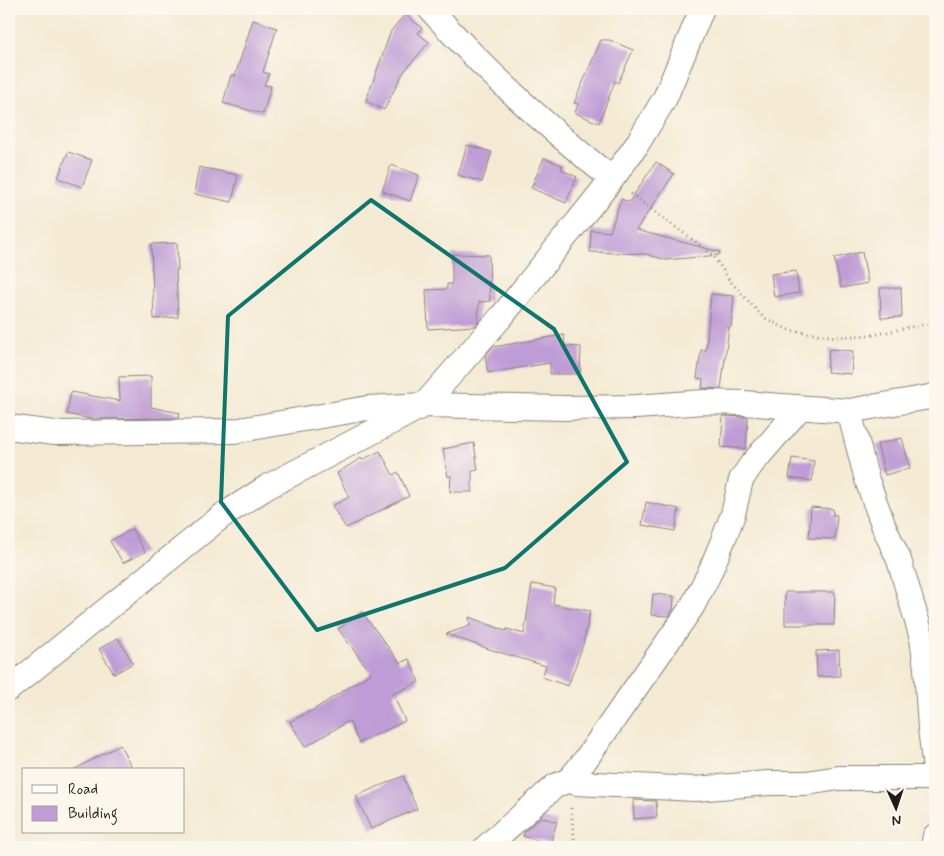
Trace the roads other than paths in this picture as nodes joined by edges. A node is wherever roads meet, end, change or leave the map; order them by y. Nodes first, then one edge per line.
1 (430, 9) edge
2 (702, 9) edge
3 (612, 179) junction
4 (935, 396) edge
5 (424, 406) junction
6 (800, 408) junction
7 (849, 411) junction
8 (9, 427) edge
9 (9, 689) edge
10 (935, 769) edge
11 (935, 778) edge
12 (573, 781) junction
13 (935, 836) edge
14 (486, 847) edge
15 (933, 847) edge

1 - 3 street
2 - 3 street
3 - 5 street
4 - 7 street
5 - 6 street
5 - 8 street
5 - 9 street
6 - 7 street
6 - 12 street
7 - 10 street
11 - 12 street
12 - 14 street
13 - 15 street

